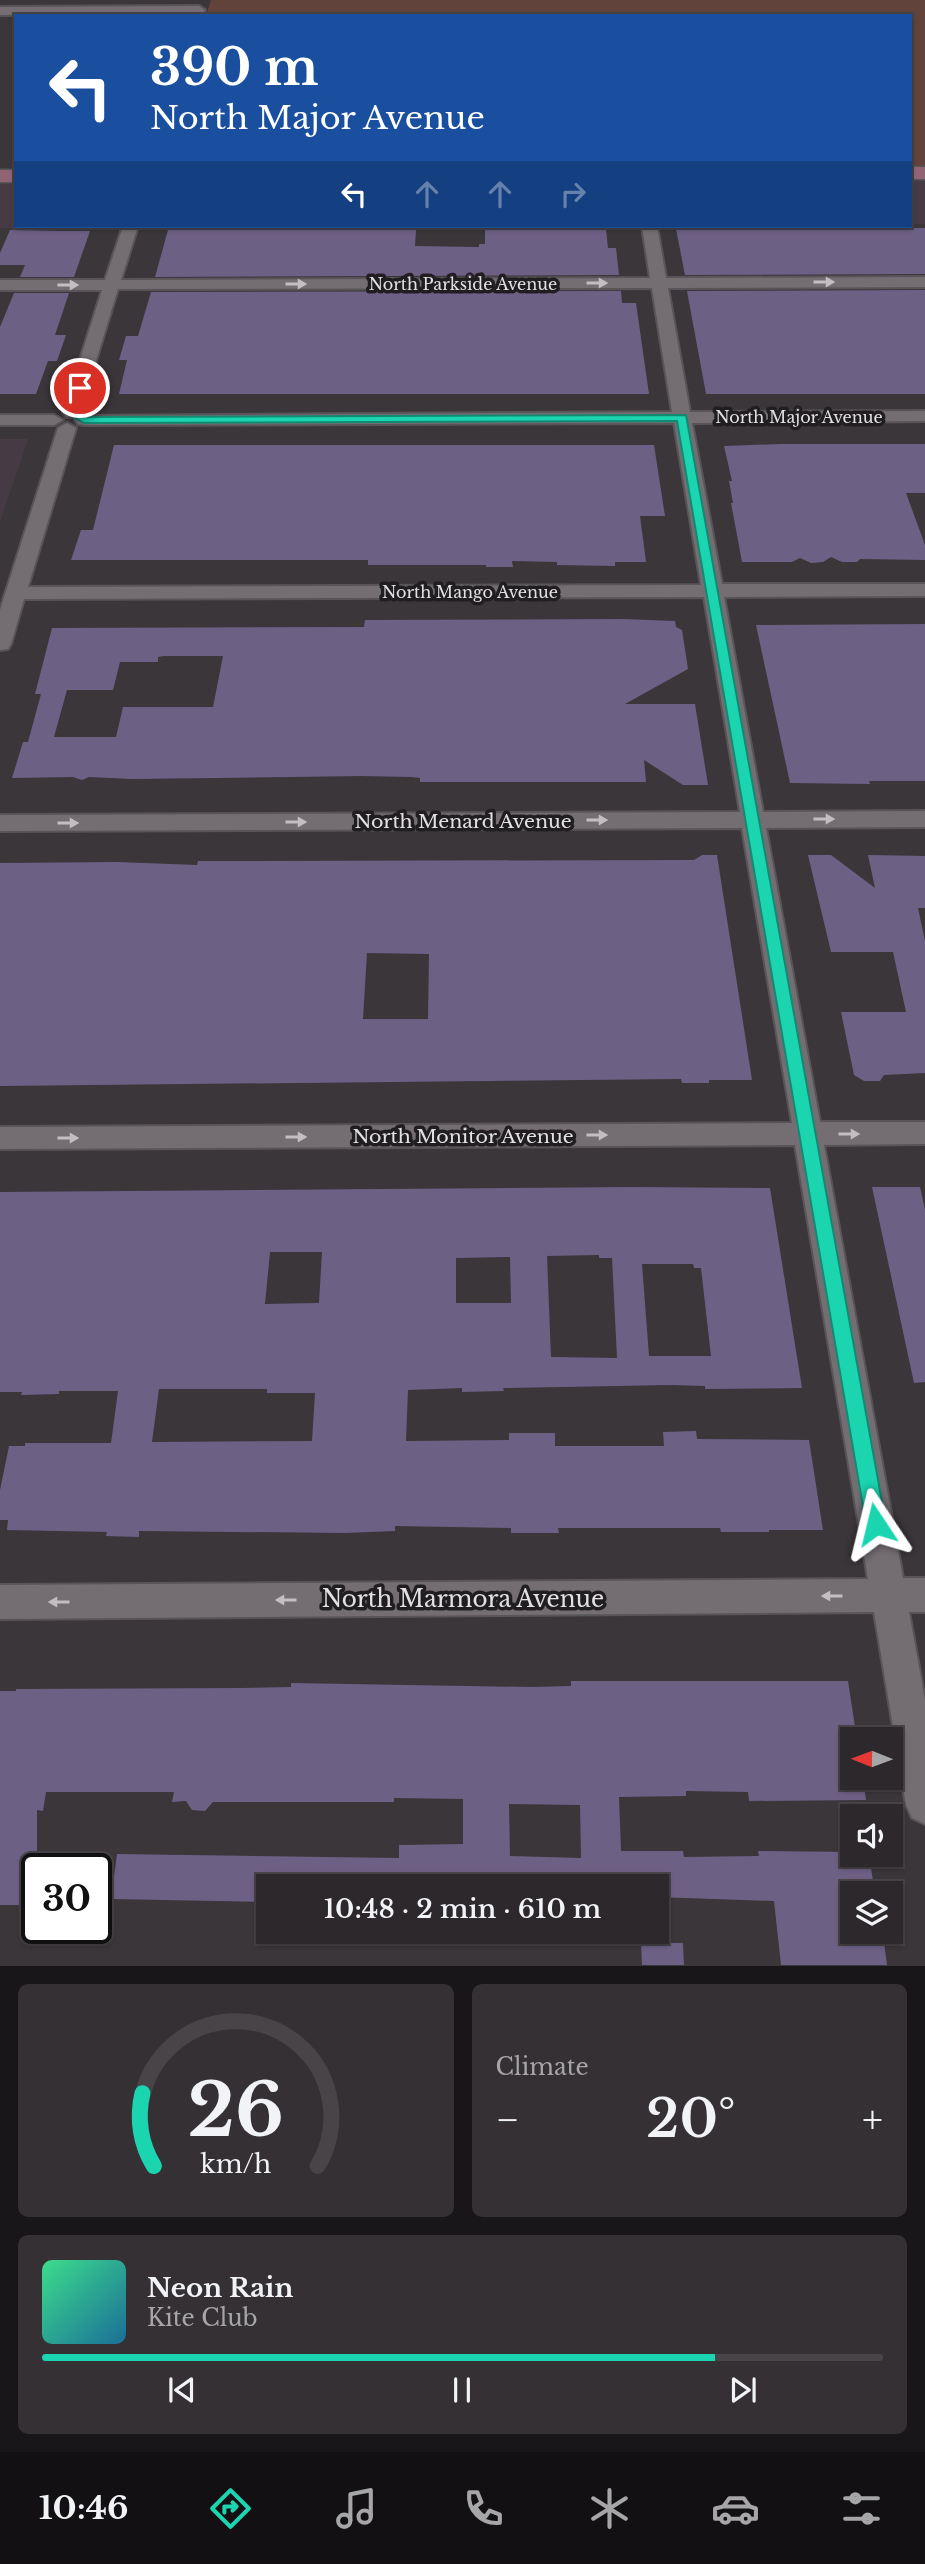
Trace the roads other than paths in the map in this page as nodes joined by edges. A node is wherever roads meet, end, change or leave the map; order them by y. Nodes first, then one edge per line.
1 (199, 9) edge
2 (0, 11) edge
3 (129, 228) edge
4 (649, 228) edge
5 (925, 282) edge
6 (659, 283) junction
7 (0, 285) edge
8 (112, 285) junction
9 (925, 416) edge
10 (682, 417) junction
11 (0, 420) edge
12 (69, 420) junction
13 (925, 590) edge
14 (712, 591) junction
15 (16, 593) junction
16 (0, 644) edge
17 (925, 819) edge
18 (753, 820) junction
19 (0, 823) edge
20 (925, 1133) edge
21 (808, 1134) junction
22 (0, 1138) edge
23 (889, 1595) junction
24 (925, 1595) edge
25 (0, 1602) edge
26 (925, 1805) edge

1 - 2 street
3 - 8 street
4 - 6 street
6 -> 5 street, North Parkside Avenue
8 -> 6 street, North Parkside Avenue
6 - 10 street
7 -> 8 street, North Parkside Avenue
8 - 12 street
9 - 10 street, North Major Avenue
10 - 12 street, North Major Avenue
10 - 14 street
11 - 12 street, North Major Avenue
12 - 15 street
13 - 14 street, North Mango Avenue
14 - 15 street, North Mango Avenue
14 - 18 street
15 - 16 street
18 -> 17 street, North Menard Avenue
19 -> 18 street, North Menard Avenue
18 - 21 street
21 -> 20 street, North Monitor Avenue
22 -> 21 street, North Monitor Avenue
21 - 23 street
23 - 24 street, North Marmora Avenue
23 -> 25 street, North Marmora Avenue
23 - 26 street

